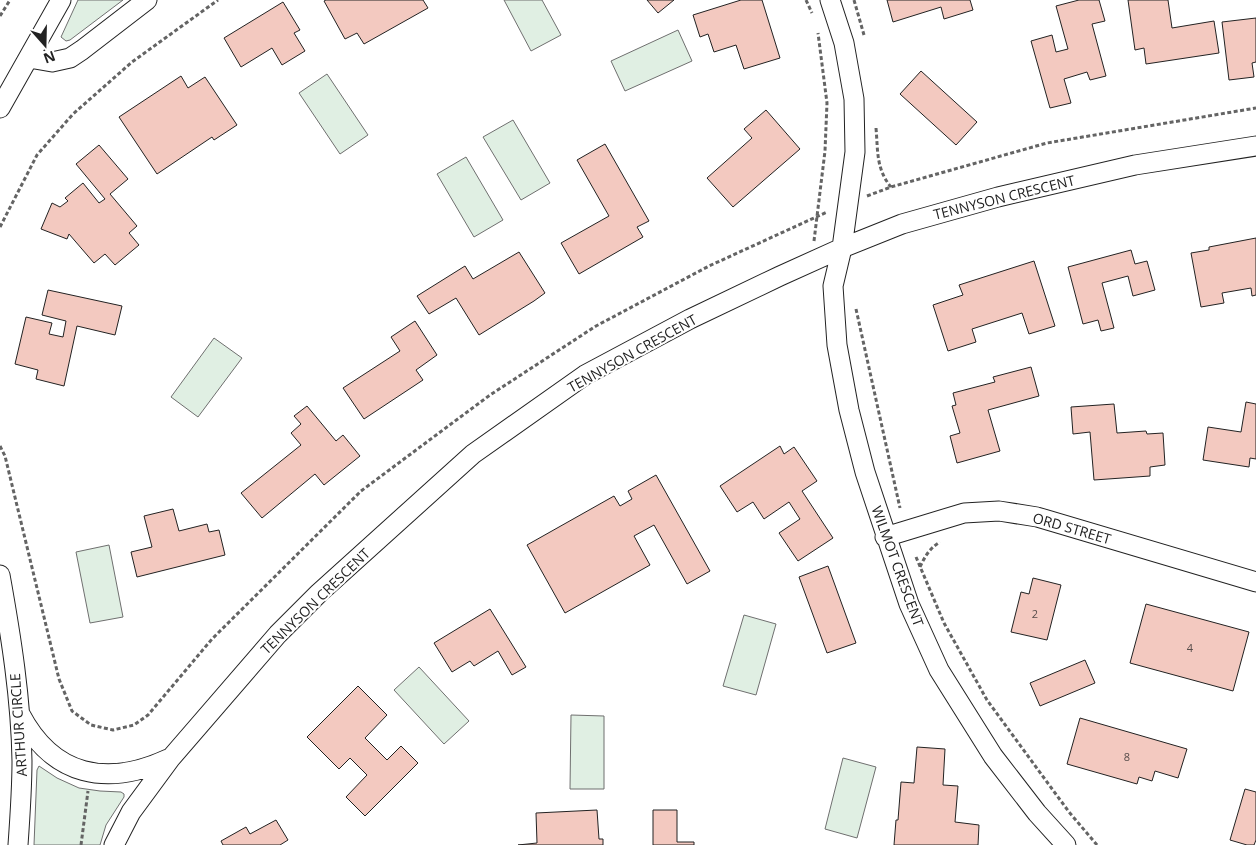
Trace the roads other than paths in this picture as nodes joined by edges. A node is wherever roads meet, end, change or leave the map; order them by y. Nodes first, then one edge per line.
1 (61, 0) edge
2 (148, 0) edge
3 (830, 0) edge
4 (30, 58) junction
5 (0, 108) edge
6 (1256, 146) edge
7 (842, 248) junction
8 (885, 537) junction
9 (0, 576) edge
10 (1256, 582) edge
11 (19, 711) junction
12 (170, 758) junction
13 (18, 845) edge
14 (114, 845) edge
15 (1066, 845) edge

1 - 4 street
2 - 4 street
3 - 7 street, WILMOT CRESCENT
4 - 5 street
6 - 7 street, TENNYSON CRESCENT
7 - 8 street, WILMOT CRESCENT
7 - 12 street, TENNYSON CRESCENT
8 - 10 street, ORD STREET
8 - 15 street, WILMOT CRESCENT
9 - 11 street, ARTHUR CIRCLE
11 - 12 street
11 - 13 street, ARTHUR CIRCLE
12 - 14 street, TENNYSON CRESCENT

